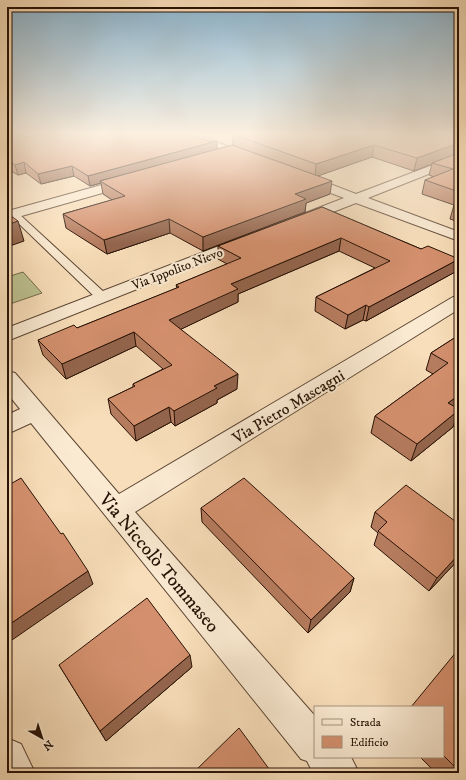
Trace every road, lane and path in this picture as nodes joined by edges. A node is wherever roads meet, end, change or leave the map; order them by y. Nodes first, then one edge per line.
1 (425, 171) edge
2 (294, 175) edge
3 (142, 177) edge
4 (355, 198) junction
5 (10, 214) edge
6 (288, 224) edge
7 (258, 236) edge
8 (459, 237) edge
9 (102, 298) junction
10 (459, 301) edge
11 (7, 335) edge
12 (7, 378) edge
13 (34, 412) junction
14 (7, 425) edge
15 (116, 510) junction
16 (314, 744) edge
17 (7, 758) edge
18 (327, 758) edge
19 (15, 773) edge
20 (339, 773) edge

1 - 4 street
2 - 4 street
3 - 5 street
4 - 6 street
4 - 8 street
5 - 9 lane
7 - 9 street, Via Ippolito Nievo
9 - 11 street, Via Ippolito Nievo
10 - 15 street, Via Pietro Mascagni
12 - 13 street, Via Niccolò Tommaseo
13 - 14 street
13 - 15 street, Via Niccolò Tommaseo
15 - 16 street, Via Niccolò Tommaseo
17 - 19 street
18 - 20 street

